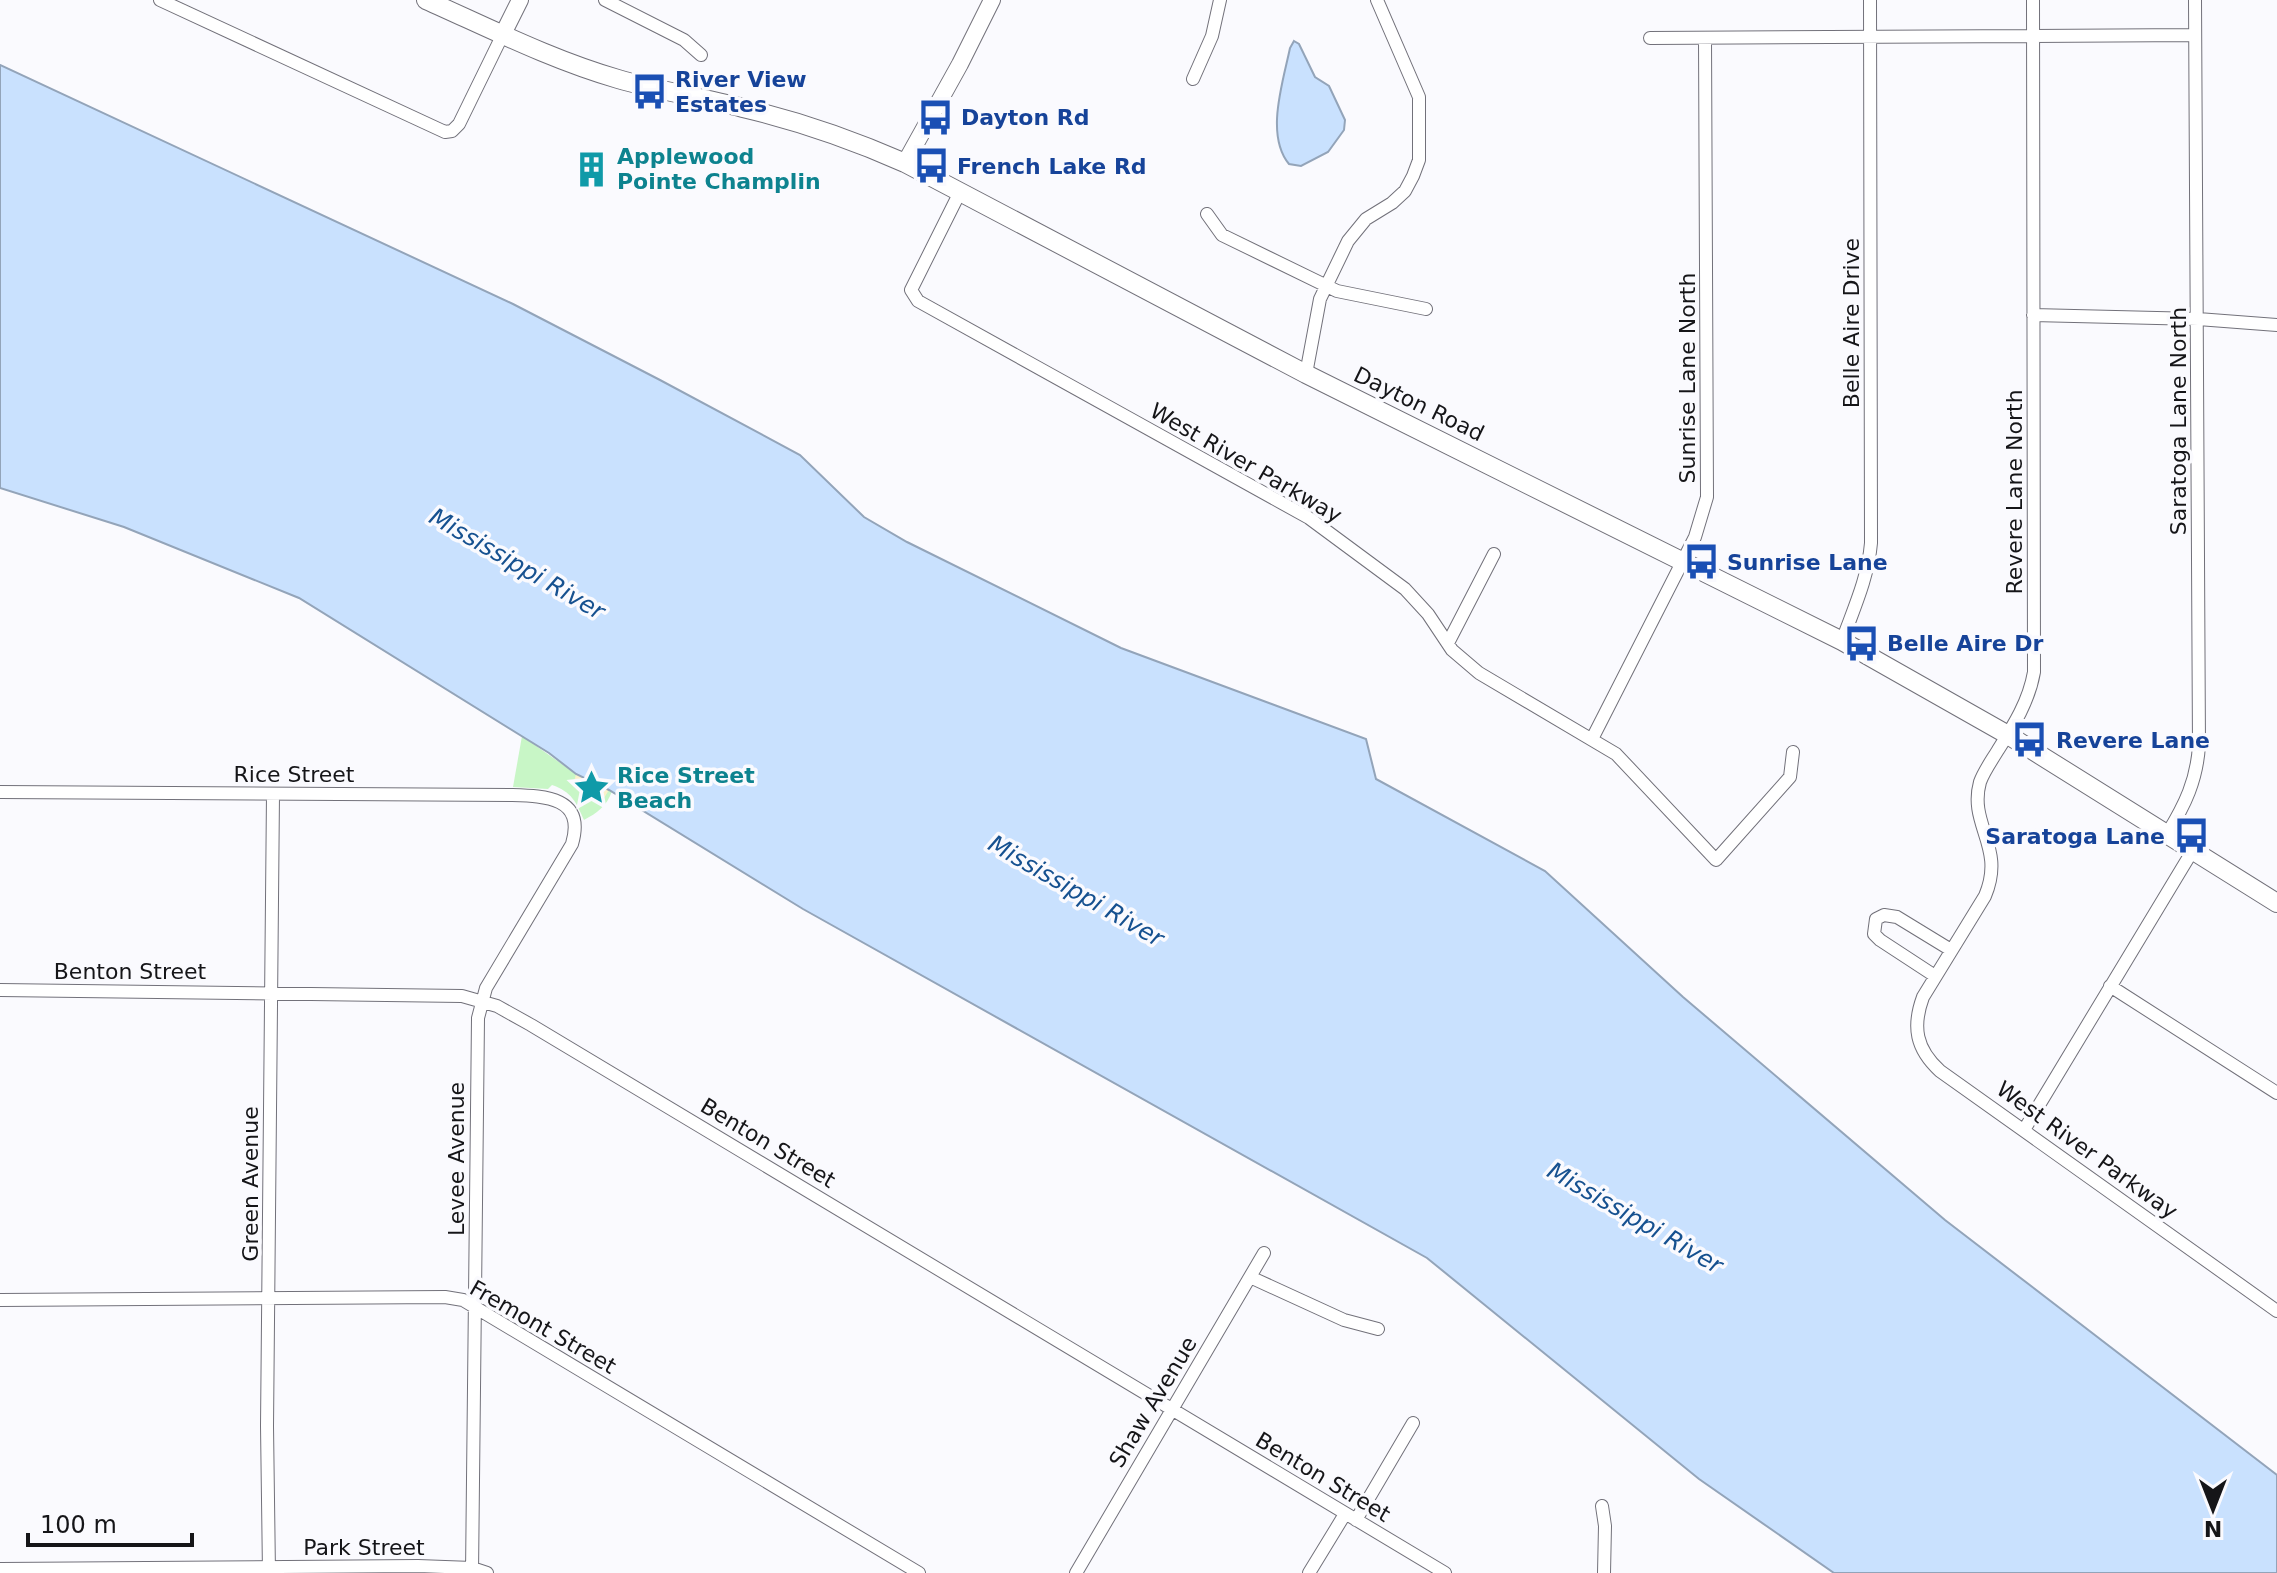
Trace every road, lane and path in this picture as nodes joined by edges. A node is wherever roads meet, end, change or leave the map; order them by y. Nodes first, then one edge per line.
1 (160, 0) edge
2 (426, 0) edge
3 (441, 0) edge
4 (520, 0) edge
5 (605, 0) edge
6 (992, 0) edge
7 (1220, 0) edge
8 (1377, 0) edge
9 (1870, 0) edge
10 (2033, 0) edge
11 (2195, 0) edge
12 (503, 34) junction
13 (2195, 35) junction
14 (2034, 36) junction
15 (1650, 38) dead end
16 (1870, 38) junction
17 (1705, 39) junction
18 (701, 55) dead end
19 (1193, 79) dead end
20 (905, 163) junction
21 (960, 192) junction
22 (1207, 214) dead end
23 (1326, 286) junction
24 (1426, 309) dead end
25 (2033, 315) junction
26 (2198, 319) junction
27 (2277, 325) edge
28 (1306, 374) junction
29 (1494, 554) dead end
30 (1681, 561) junction
31 (1842, 641) junction
32 (1448, 643) junction
33 (2008, 735) junction
34 (1592, 739) junction
35 (1793, 752) dead end
36 (0, 792) edge
37 (273, 794) junction
38 (574, 822) joint
39 (2167, 834) junction
40 (2193, 850) junction
41 (2277, 903) edge
42 (1951, 950) junction
43 (1935, 976) junction
44 (2110, 986) junction
45 (0, 990) edge
46 (272, 992) junction
47 (1923, 997) joint
48 (482, 1000) junction
49 (2277, 1093) edge
50 (2024, 1130) junction
51 (1264, 1253) dead end
52 (1250, 1277) junction
53 (270, 1299) junction
54 (0, 1300) edge
55 (474, 1307) junction
56 (2277, 1311) edge
57 (1378, 1329) dead end
58 (1171, 1409) junction
59 (1413, 1423) dead end
60 (1602, 1506) dead end
61 (1350, 1517) junction
62 (0, 1569) edge
63 (269, 1570) edge
64 (472, 1570) edge
65 (487, 1573) edge
66 (919, 1573) edge
67 (1076, 1573) edge
68 (1309, 1573) edge
69 (1445, 1573) edge
70 (1604, 1573) edge

1 - 12 street
2 - 12 main road, Dayton Road
3 - 12 main road, Dayton Road
4 - 12 street
5 - 18 street
6 - 20 street
7 - 19 street
8 - 23 street
9 - 16 street, Belle Aire Drive
10 - 14 street, Revere Lane North
11 - 13 street, Saratoga Lane North
12 - 20 main road, Dayton Road
13 - 14 street
13 - 26 street, Saratoga Lane North
14 - 16 street
14 - 25 street, Revere Lane North
15 - 17 street
16 - 17 street
16 - 31 street, Belle Aire Drive
17 - 30 street, Sunrise Lane North
20 - 21 main road, Dayton Road
21 - 28 main road, Dayton Road
21 - 32 street, West River Parkway
22 - 23 street
23 - 24 street
23 - 28 street
25 - 26 street
25 - 33 street, Revere Lane North
26 - 27 street
26 - 39 street, Saratoga Lane North
28 - 30 main road, Dayton Road
29 - 32 street
30 - 31 main road, Dayton Road
30 - 34 street, Sunrise Lane North
31 - 33 main road, Dayton Road
32 - 34 street, West River Parkway
33 - 39 main road, Dayton Road
33 - 42 street, Revere Lane North
34 - 35 street, West River Parkway
36 - 37 street, Rice Street
37 - 38 street, Rice Street
37 - 46 street, Green Avenue
38 - 48 street, Levee Avenue
39 - 40 main road, Dayton Road
40 - 41 main road, Dayton Road
40 - 44 street
42 - 43 street, Revere Lane North
42 - 43 street
43 - 47 street, Revere Lane North
44 - 49 street
44 - 50 street
45 - 46 street, Benton Street
46 - 48 street, Benton Street
46 - 53 street, Green Avenue
47 - 50 street, West River Parkway
48 - 55 street, Levee Avenue
48 - 58 street, Benton Street
50 - 56 street, West River Parkway
51 - 52 street, Shaw Avenue
52 - 57 street
52 - 58 street, Shaw Avenue
53 - 54 street, Fremont Street
53 - 55 street, Fremont Street
53 - 63 street, Green Avenue
55 - 64 street, Levee Avenue
55 - 66 street, Fremont Street
58 - 61 street, Benton Street
58 - 67 street, Shaw Avenue
59 - 61 street
60 - 70 street
61 - 68 street
61 - 69 street, Benton Street
62 - 63 street, Park Street
63 - 64 street, Park Street
64 - 65 street, Park Street

